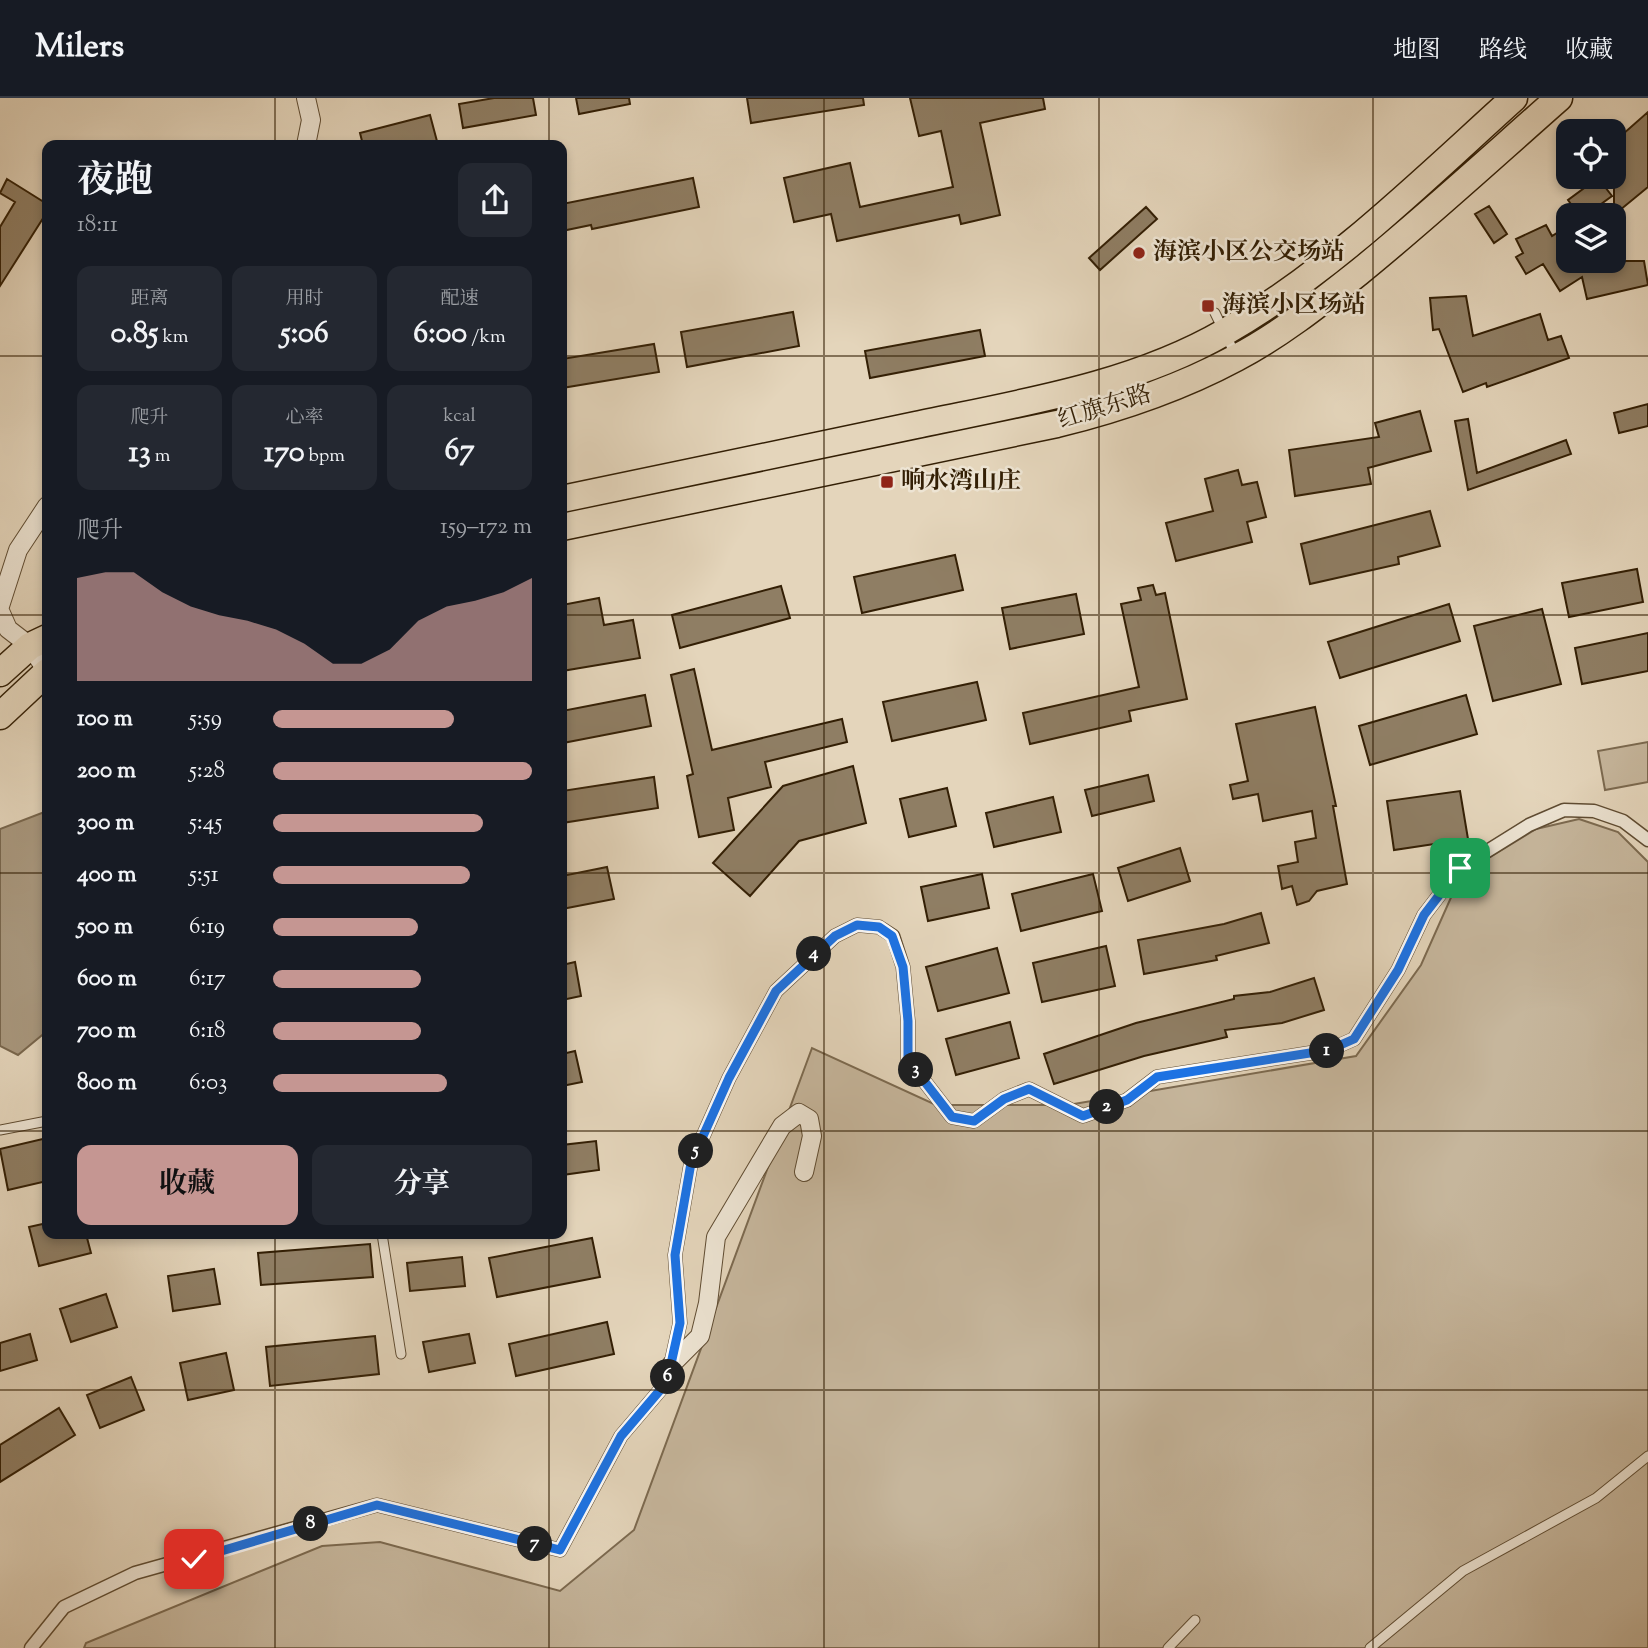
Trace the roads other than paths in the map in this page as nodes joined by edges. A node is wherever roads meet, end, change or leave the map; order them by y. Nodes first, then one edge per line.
1 (306, 98) edge
2 (1514, 98) edge
3 (1559, 98) edge
4 (307, 140) edge
5 (1219, 323) junction
6 (1237, 358) junction
7 (567, 498) edge
8 (42, 514) edge
9 (567, 526) edge
10 (0, 606) edge
11 (0, 611) edge
12 (39, 642) edge
13 (0, 673) edge
14 (42, 677) edge
15 (0, 716) edge
16 (1648, 840) edge
17 (42, 1122) edge
18 (0, 1130) edge
19 (804, 1172) dead end
20 (383, 1239) edge
21 (401, 1354) dead end
22 (671, 1365) junction
23 (1648, 1456) edge
24 (1195, 1620) dead end
25 (31, 1648) edge
26 (1168, 1648) edge
27 (1370, 1648) edge

1 - 4 street
2 - 5 main road, 红旗东路
3 - 6 main road, 红旗东路
5 - 6 lane
5 - 7 main road, 红旗东路
6 - 9 main road, 红旗东路
8 - 10 street
11 - 12 street
12 - 13 main road
14 - 15 main road
16 - 22 street
17 - 18 lane
19 - 22 street
20 - 21 lane
22 - 25 street
23 - 27 lane
24 - 26 lane

